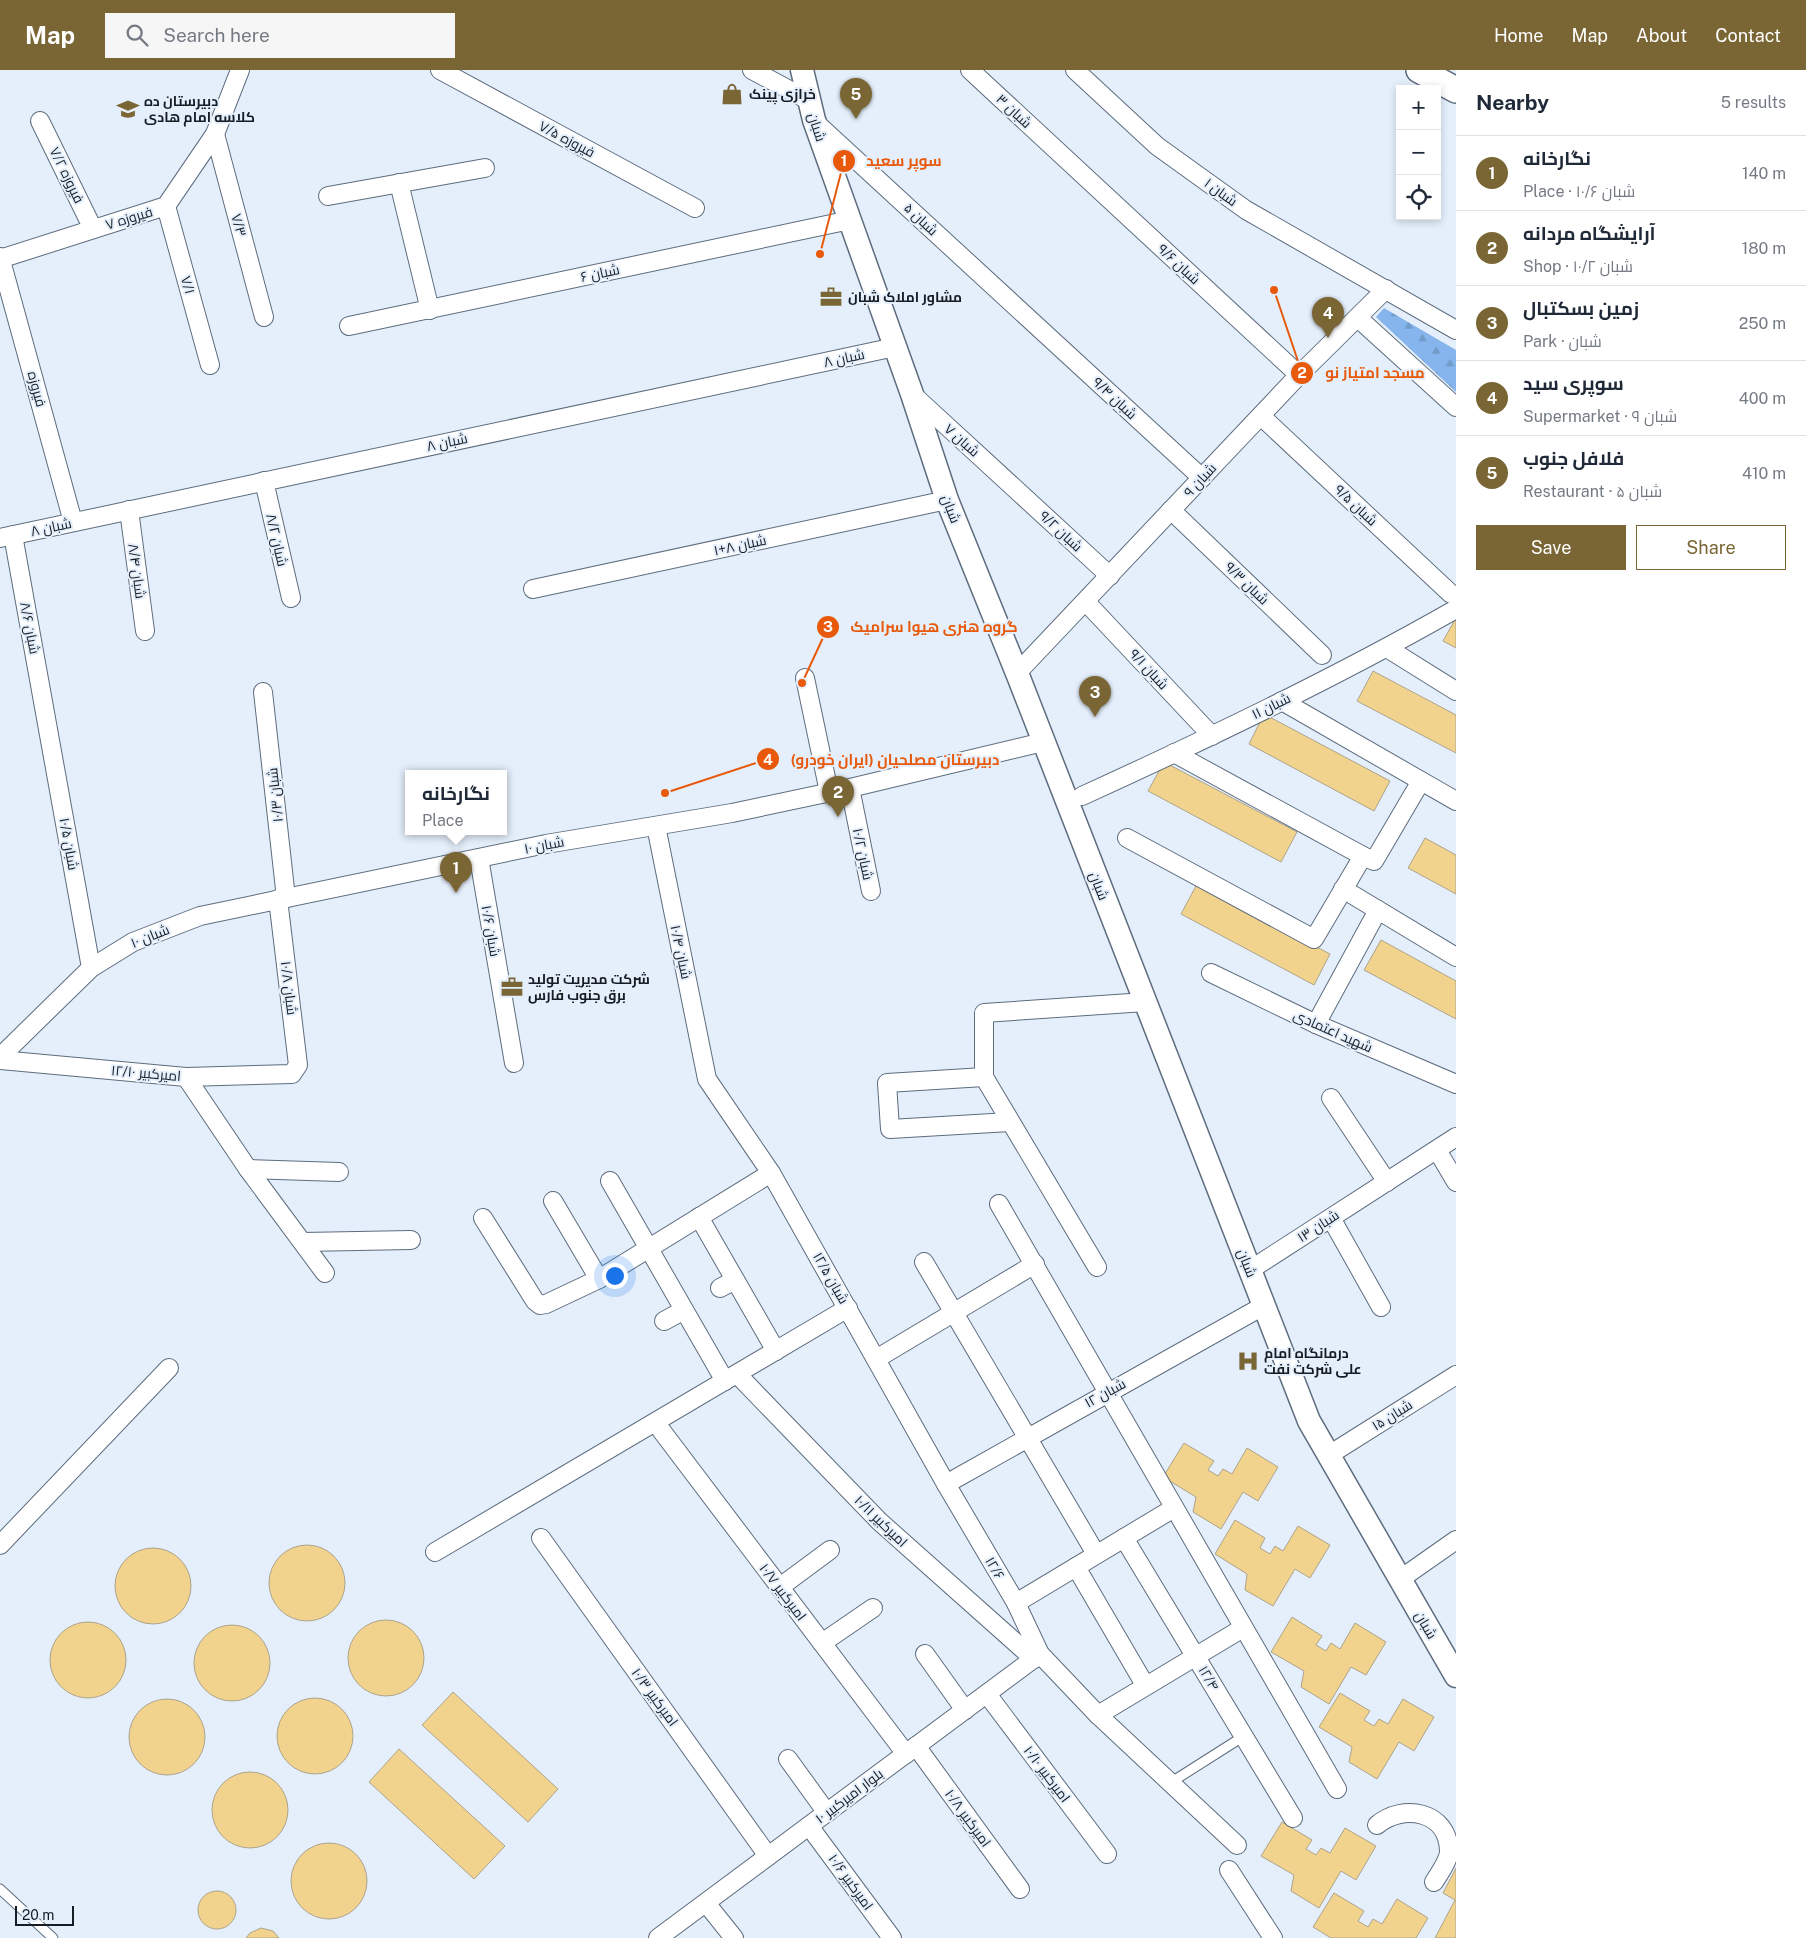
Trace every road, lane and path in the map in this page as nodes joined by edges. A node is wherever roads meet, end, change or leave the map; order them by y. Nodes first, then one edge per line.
1 (440, 70) edge
2 (752, 70) edge
3 (802, 70) edge
4 (970, 70) edge
5 (1075, 70) edge
6 (1419, 70) edge
7 (239, 71) edge
8 (1456, 90) edge
9 (811, 110) junction
10 (40, 121) dead end
11 (214, 134) junction
12 (1058, 153) joint
13 (485, 168) dead end
14 (399, 184) junction
15 (328, 196) dead end
16 (166, 206) junction
17 (695, 208) dead end
18 (850, 220) junction
19 (93, 229) junction
20 (1, 258) edge
21 (1386, 289) junction
22 (430, 310) junction
23 (264, 317) dead end
24 (1358, 318) junction
25 (1029, 319) joint
26 (349, 326) dead end
27 (1456, 330) edge
28 (895, 347) junction
29 (210, 365) dead end
30 (1299, 375) junction
31 (912, 394) junction
32 (1456, 407) edge
33 (1261, 416) junction
34 (1202, 478) junction
35 (264, 481) junction
36 (1011, 485) joint
37 (947, 500) junction
38 (129, 510) junction
39 (1171, 510) junction
40 (73, 522) junction
41 (6, 536) edge
42 (1110, 576) junction
43 (533, 589) dead end
44 (290, 598) dead end
45 (1086, 602) junction
46 (1453, 602) edge
47 (145, 631) dead end
48 (1387, 648) junction
49 (1322, 655) dead end
50 (1017, 673) junction
51 (805, 678) dead end
52 (1456, 691) edge
53 (263, 692) dead end
54 (1282, 701) junction
55 (47, 720) joint
56 (1212, 736) junction
57 (1043, 742) junction
58 (1174, 754) junction
59 (1421, 781) junction
60 (850, 788) junction
61 (829, 792) junction
62 (1082, 796) dead end
63 (1456, 801) edge
64 (656, 826) junction
65 (1127, 838) dead end
66 (1363, 856) junction
67 (479, 858) junction
68 (1343, 889) junction
69 (871, 891) dead end
70 (282, 899) junction
71 (1378, 910) junction
72 (1456, 957) edge
73 (91, 968) junction
74 (1212, 973) dead end
75 (1145, 1002) junction
76 (1316, 1024) junction
77 (0, 1059) edge
78 (514, 1063) dead end
79 (292, 1074) joint
80 (186, 1077) junction
81 (984, 1077) junction
82 (707, 1079) joint
83 (1456, 1084) edge
84 (1331, 1098) dead end
85 (1010, 1122) junction
86 (1456, 1137) edge
87 (1437, 1150) junction
88 (248, 1169) junction
89 (340, 1172) dead end
90 (771, 1173) junction
91 (610, 1180) dead end
92 (1387, 1182) junction
93 (1456, 1182) edge
94 (553, 1201) dead end
95 (999, 1204) dead end
96 (483, 1218) dead end
97 (699, 1218) junction
98 (1331, 1218) junction
99 (411, 1240) dead end
100 (303, 1242) junction
101 (650, 1248) junction
102 (924, 1262) dead end
103 (1035, 1264) junction
104 (1097, 1266) dead end
105 (1250, 1270) junction
106 (325, 1273) dead end
107 (599, 1279) junction
108 (1265, 1305) junction
109 (1381, 1307) dead end
110 (848, 1308) junction
111 (684, 1310) junction
112 (955, 1314) junction
113 (664, 1321) dead end
114 (776, 1351) junction
115 (876, 1359) junction
116 (169, 1368) dead end
117 (1456, 1375) edge
118 (731, 1378) junction
119 (1106, 1393) junction
120 (661, 1430) dead end
121 (1026, 1437) junction
122 (1329, 1455) junction
123 (946, 1484) junction
124 (1174, 1508) junction
125 (541, 1538) dead end
126 (1124, 1538) junction
127 (1456, 1540) edge
128 (0, 1545) edge
129 (830, 1550) dead end
130 (435, 1552) dead end
131 (1096, 1554) junction
132 (1076, 1567) junction
133 (1399, 1580) junction
134 (780, 1587) junction
135 (1016, 1603) junction
136 (873, 1608) dead end
137 (1242, 1628) junction
138 (822, 1643) junction
139 (925, 1654) dead end
140 (1196, 1655) junction
141 (1037, 1657) junction
142 (1456, 1676) edge
143 (1145, 1685) junction
144 (987, 1694) junction
145 (965, 1710) junction
146 (1098, 1715) junction
147 (1244, 1736) junction
148 (911, 1750) junction
149 (788, 1758) dead end
150 (1170, 1782) junction
151 (1337, 1789) dead end
152 (827, 1812) junction
153 (1292, 1818) dead end
154 (1377, 1824) dead end
155 (809, 1826) junction
156 (1450, 1827) edge
157 (1237, 1845) dead end
158 (1107, 1854) dead end
159 (768, 1856) junction
160 (1229, 1870) dead end
161 (1434, 1882) dead end
162 (0, 1889) edge
163 (1020, 1889) dead end
164 (706, 1903) junction
165 (53, 1938) edge
166 (658, 1938) edge
167 (734, 1938) edge
168 (892, 1938) edge
169 (1273, 1938) edge

1 - 17 street, ۷/۵ فیروزه
2 - 9 street, ۵ شبان
3 - 9 street, شبان
4 - 12 street, ۳ شبان
5 - 21 street, ۱ شبان
6 - 8 main road
7 - 11 street, ۷ فیروزه
9 - 18 street, شبان
9 - 25 street, ۵ شبان
10 - 19 street, ۷/۲ فیروزه
11 - 16 street, ۷ فیروزه
11 - 23 street, ۷/۳
12 - 30 street, ۹/۶ شبان
13 - 14 street
14 - 15 street
14 - 22 street
16 - 19 street, ۷ فیروزه
16 - 29 street, ۷/۱
18 - 22 street, ۶ شبان
18 - 28 street, شبان
19 - 20 street, ۷ فیروزه
20 - 40 street, فیروزه
21 - 24 street, ۹ شبان
21 - 27 street, ۱ شبان
22 - 26 street, ۶ شبان
24 - 30 street, ۹ شبان
24 - 32 street
25 - 34 street, ۹/۴ شبان
28 - 31 street, شبان
28 - 35 street, ۸ شبان
30 - 33 street, ۹ شبان
31 - 36 street, ۷ شبان
31 - 37 street, شبان
33 - 34 street, ۹ شبان
33 - 46 street, ۹/۵ شبان
34 - 39 street, ۹ شبان
35 - 38 street, ۸ شبان
35 - 44 street, ۸/۲ شبان
36 - 42 street, ۹/۲ شبان
37 - 43 street, ۱+۸ شبان
37 - 50 street, شبان
38 - 40 street, ۸ شبان
38 - 47 street, ۸/۴ شبان
39 - 42 street, ۹ شبان
39 - 49 street, ۹/۳ شبان
40 - 41 street, ۸ شبان
41 - 55 street, ۸/۶ شبان
42 - 45 street, ۹ شبان
45 - 50 street, ۹ شبان
45 - 56 street, ۹/۱ شبان
46 - 48 street, ۱۱ شبان
48 - 52 street
48 - 54 street, ۱۱ شبان
50 - 57 street, شبان
51 - 61 street
53 - 70 street, ۱۰/۳ شبان
54 - 56 street, ۱۱ شبان
54 - 59 street
55 - 73 street, ۱۰/۵ شبان
56 - 58 street, ۱۱ شبان
57 - 60 street, ۱۰ شبان
57 - 75 street, شبان
58 - 62 street, ۱۱ شبان
58 - 66 street
59 - 63 street
59 - 66 street
60 - 61 street, ۱۰ شبان
60 - 69 street, ۱۰/۲ شبان
61 - 64 street, ۱۰ شبان
64 - 67 street, ۱۰ شبان
64 - 82 street, ۱۰/۴ شبان
65 - 68 street
66 - 68 street
67 - 70 street, ۱۰ شبان
67 - 78 street, ۱۰/۶ شبان
68 - 71 street
70 - 73 street, ۱۰ شبان
70 - 79 street, ۱۰/۸ شبان
71 - 72 street
71 - 76 street
73 - 77 street, ۱۰ شبان
74 - 76 street, شهید اعتمادی
75 - 81 street
75 - 105 street, شبان
76 - 83 street, شهید اعتمادی
77 - 80 street, ۱۲/۱۰ امیرکبیر
79 - 80 street, ۱۲/۱۰ امیرکبیر
80 - 88 street
81 - 85 street
81 - 85 street
82 - 90 street, ۱۲/۵ شبان
84 - 92 street
85 - 104 street
86 - 87 street, ۱۳ شبان
87 - 92 street, ۱۳ شبان
87 - 93 street
88 - 89 street
88 - 100 street
90 - 97 street
90 - 110 street, ۱۲/۵ شبان
91 - 101 street, ۱۰/۱۱ امیرکبیر
92 - 98 street, ۱۳ شبان
94 - 107 street
95 - 103 street
96 - 107 street
97 - 101 street
97 - 114 street
98 - 105 street, ۱۳ شبان
98 - 109 street
99 - 100 street
100 - 106 street
101 - 107 street
101 - 111 street, ۱۰/۱۱ امیرکبیر
102 - 112 street
103 - 112 street
103 - 119 street
105 - 108 street, شبان
108 - 119 street, ۱۲ شبان
108 - 122 street, شبان
110 - 114 street
110 - 115 street, ۱۲/۵ شبان
111 - 113 street
111 - 118 street, ۱۰/۱۱ امیرکبیر
112 - 115 street
112 - 121 street
114 - 118 street
115 - 123 street, ۱۲/۵ شبان
116 - 128 street
117 - 122 street, ۱۵ شبان
118 - 130 street
118 - 141 street, ۱۰/۱۱ امیرکبیر
119 - 121 street, ۱۲ شبان
119 - 124 street
120 - 134 street, ۱۰/۷ امیرکبیر
121 - 123 street, ۱۲ شبان
121 - 131 street
122 - 133 street, شبان
123 - 135 street, ۱۲/۶
124 - 126 street
124 - 137 street
125 - 159 street, ۱۰/۳ امیرکبیر
126 - 131 street
126 - 140 street, ۱۲/۴
127 - 133 street
129 - 134 street
131 - 132 street
132 - 135 street
132 - 143 street
133 - 142 street, شبان
134 - 138 street, ۱۰/۷ امیرکبیر
135 - 141 street, ۱۲/۶
136 - 138 street
137 - 140 street
137 - 151 street
138 - 148 street, ۱۰/۷ امیرکبیر
139 - 145 street
140 - 143 street
140 - 147 street, ۱۲/۴
141 - 144 street, ۱۰ بلوار امیرکبیر
141 - 146 street
143 - 146 street
144 - 145 street, ۱۰ بلوار امیرکبیر
144 - 158 street, ۱۰/۱۰ امیرکبیر
145 - 148 street, ۱۰ بلوار امیرکبیر
146 - 150 street
147 - 150 lane
147 - 153 street, ۱۲/۴
148 - 152 street, ۱۰ بلوار امیرکبیر
148 - 163 street, ۱۰/۸ امیرکبیر
149 - 152 street
150 - 157 street
152 - 155 street, ۱۰ بلوار امیرکبیر
154 - 156 street
155 - 159 street, ۱۰ بلوار امیرکبیر
155 - 168 street, ۱۰/۶ امیرکبیر
156 - 161 street
159 - 164 street, ۱۰ بلوار امیرکبیر
160 - 169 street
162 - 165 lane
164 - 166 street, ۱۰ بلوار امیرکبیر
164 - 167 street

